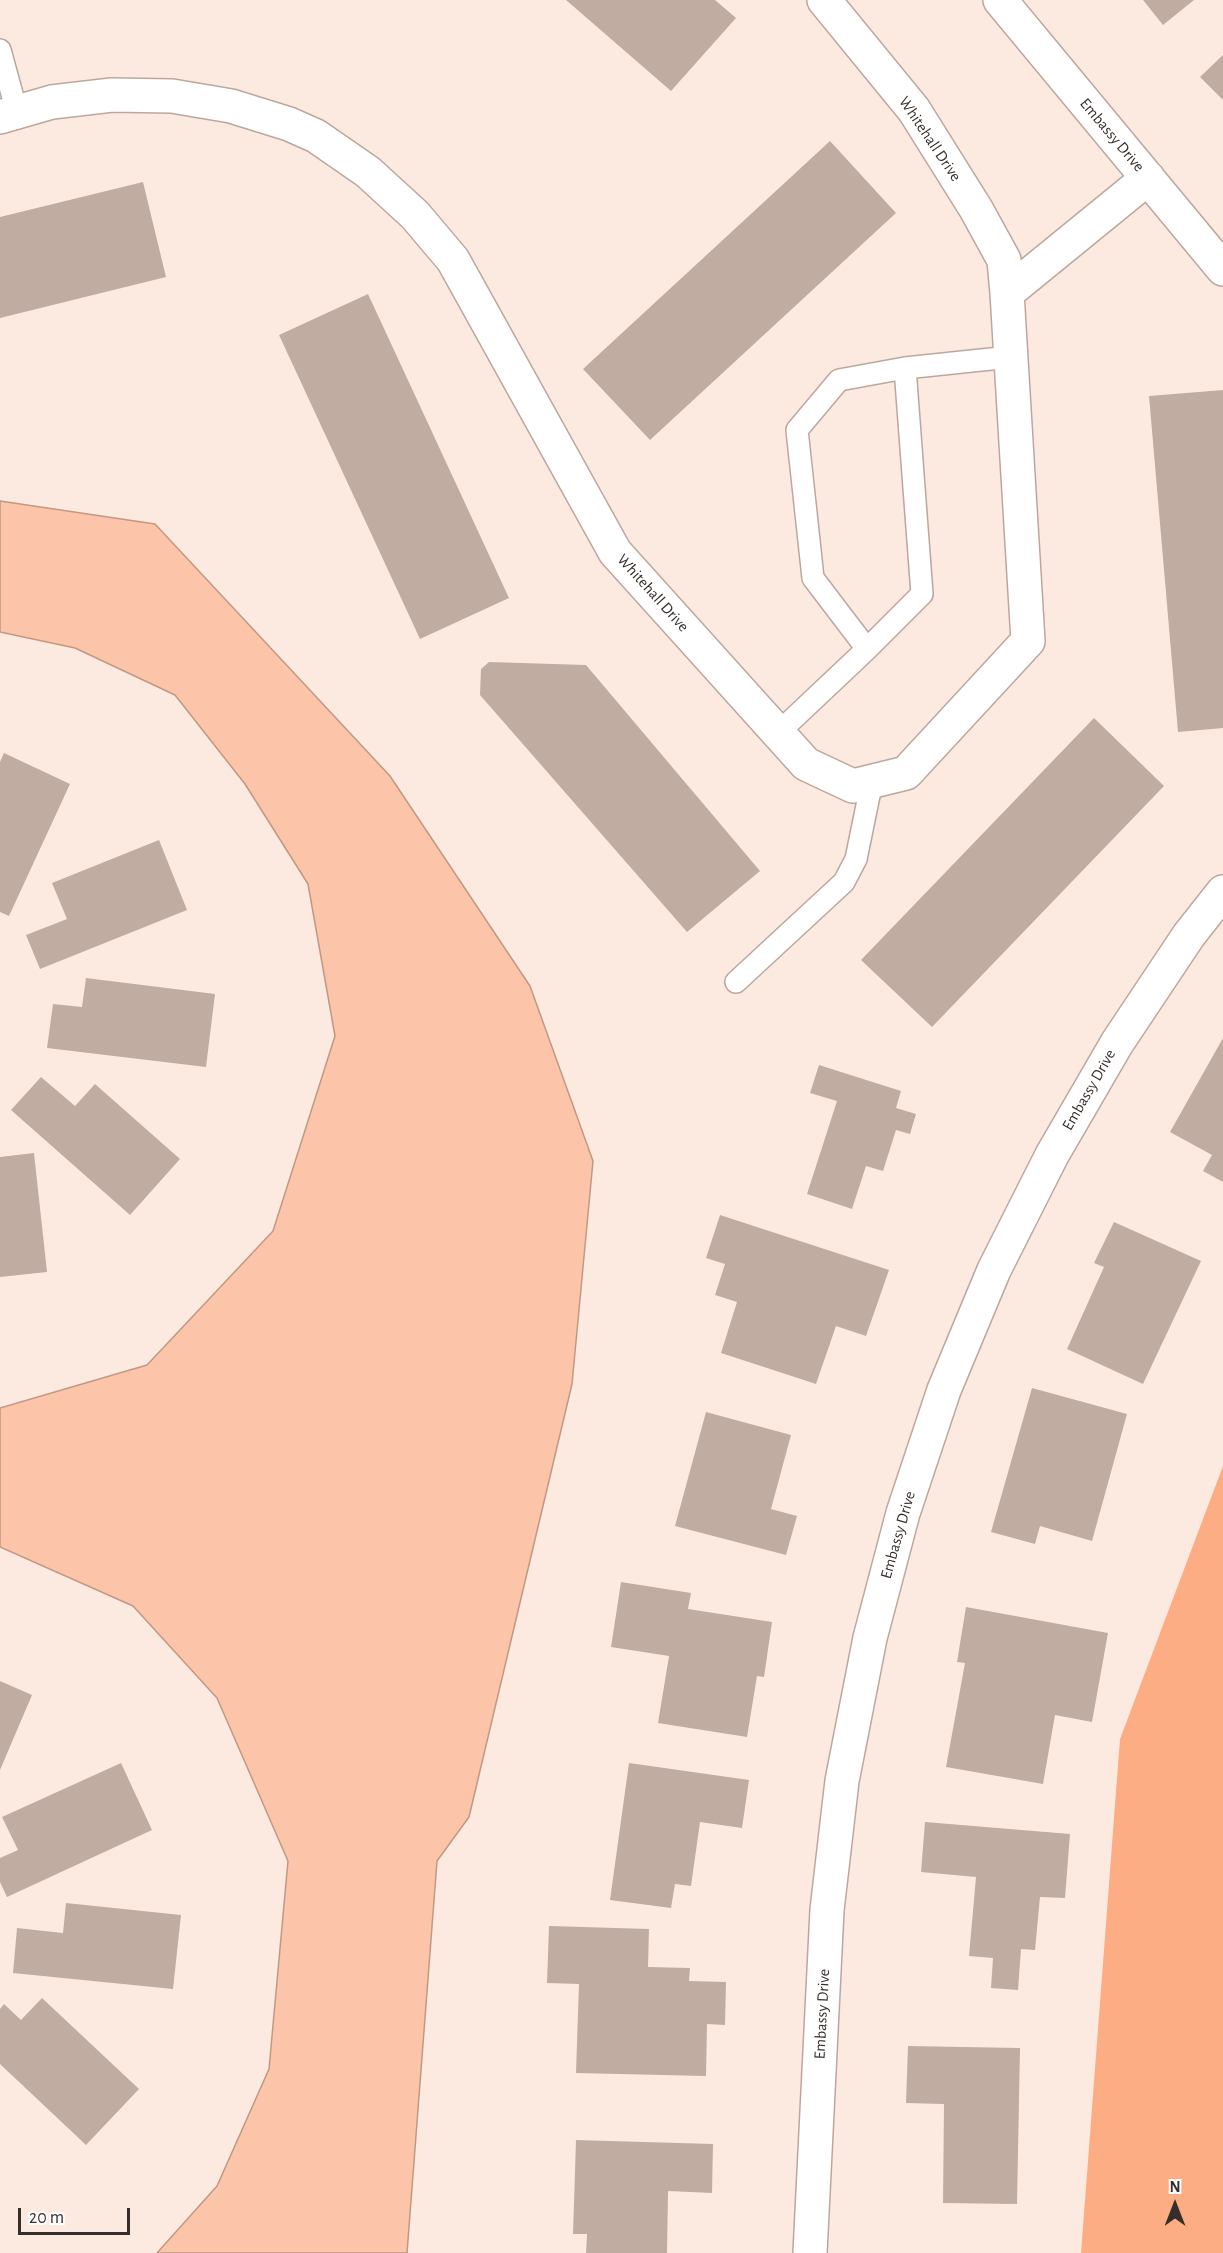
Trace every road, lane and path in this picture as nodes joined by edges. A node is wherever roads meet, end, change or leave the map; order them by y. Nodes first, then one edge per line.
1 (824, 0) edge
2 (1000, 0) edge
3 (0, 50) edge
4 (9, 115) edge
5 (1148, 178) junction
6 (1223, 269) edge
7 (1006, 293) junction
8 (1010, 357) junction
9 (905, 368) junction
10 (867, 649) junction
11 (778, 733) junction
12 (873, 781) junction
13 (1223, 892) edge
14 (736, 982) dead end
15 (810, 2253) edge

1 - 7 street, Whitehall Drive
2 - 5 street, Embassy Drive
3 - 4 lane
4 - 11 street, Whitehall Drive
5 - 6 street, Embassy Drive
5 - 7 street
7 - 8 street, Whitehall Drive
8 - 9 lane
8 - 12 street, Whitehall Drive
9 - 10 lane
9 - 10 lane
10 - 11 lane
11 - 12 street, Whitehall Drive
12 - 14 lane
13 - 15 street, Embassy Drive

